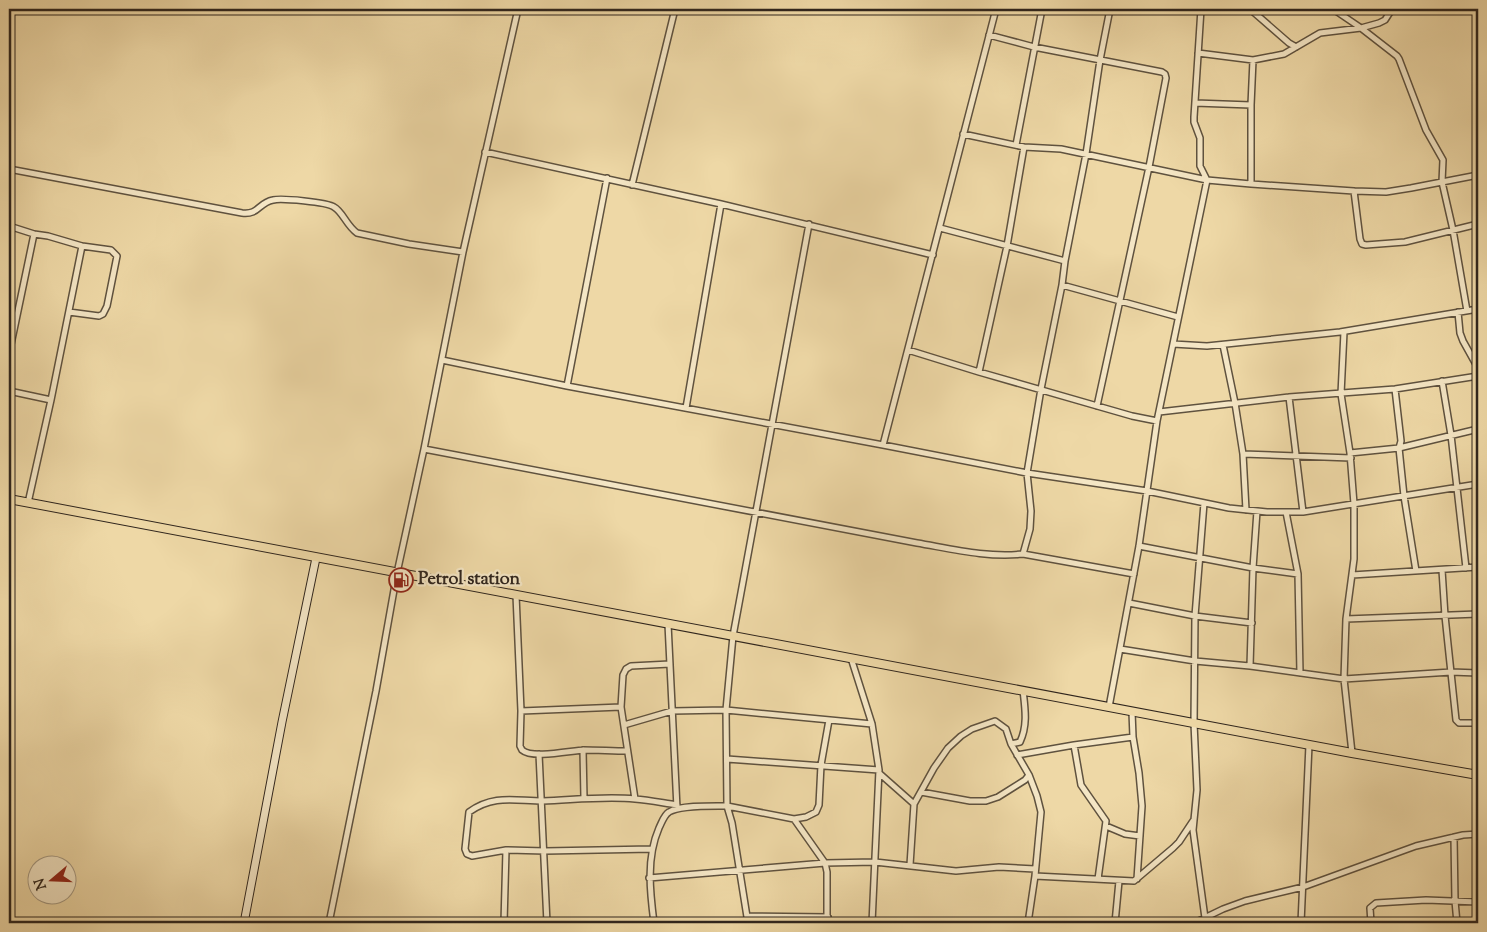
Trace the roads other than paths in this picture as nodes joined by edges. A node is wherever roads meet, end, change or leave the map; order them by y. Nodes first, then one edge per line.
1 (518, 9) edge
2 (675, 9) edge
3 (996, 9) edge
4 (1042, 9) edge
5 (1110, 9) edge
6 (1201, 9) edge
7 (1250, 9) edge
8 (1333, 9) edge
9 (1392, 9) edge
10 (1361, 28) junction
11 (989, 35) junction
12 (1034, 47) junction
13 (1296, 47) junction
14 (1198, 54) junction
15 (1100, 60) junction
16 (1254, 60) junction
17 (1195, 103) junction
18 (1251, 105) junction
19 (963, 134) junction
20 (1016, 144) junction
21 (1024, 147) junction
22 (485, 152) junction
23 (1086, 154) junction
24 (1148, 167) junction
25 (9, 169) edge
26 (1478, 175) edge
27 (607, 178) junction
28 (1207, 180) junction
29 (1442, 182) junction
30 (1251, 184) junction
31 (632, 185) junction
32 (1354, 191) junction
33 (721, 204) junction
34 (809, 224) junction
35 (1478, 224) edge
36 (9, 226) edge
37 (940, 228) junction
38 (1452, 230) junction
39 (34, 234) junction
40 (82, 246) junction
41 (1007, 246) junction
42 (463, 252) junction
43 (933, 255) junction
44 (1065, 261) junction
45 (1062, 285) junction
46 (1119, 300) junction
47 (1478, 309) edge
48 (1467, 310) junction
49 (69, 312) junction
50 (1458, 312) junction
51 (1178, 317) junction
52 (1344, 332) junction
53 (1174, 344) junction
54 (1223, 345) junction
55 (908, 350) junction
56 (9, 354) edge
57 (442, 360) junction
58 (1478, 368) edge
59 (979, 372) junction
60 (1478, 376) edge
61 (1442, 381) junction
62 (567, 386) junction
63 (1041, 389) junction
64 (1395, 389) junction
65 (9, 390) edge
66 (1341, 394) junction
67 (1289, 397) junction
68 (51, 400) junction
69 (1235, 403) junction
70 (1097, 406) junction
71 (686, 408) junction
72 (1159, 412) junction
73 (1157, 422) junction
74 (772, 423) junction
75 (1478, 429) edge
76 (1451, 436) junction
77 (883, 445) junction
78 (1399, 448) junction
79 (424, 449) junction
80 (1244, 454) junction
81 (1296, 455) junction
82 (1350, 456) junction
83 (1027, 473) junction
84 (1478, 484) edge
85 (1456, 487) junction
86 (1148, 491) junction
87 (1404, 496) junction
88 (9, 499) edge
89 (28, 503) junction
90 (1204, 503) junction
91 (1354, 504) junction
92 (1246, 510) junction
93 (1257, 511) junction
94 (757, 512) junction
95 (1286, 512) junction
96 (1303, 512) junction
97 (1139, 546) junction
98 (1024, 554) junction
99 (316, 558) junction
100 (1199, 558) junction
101 (1478, 567) edge
102 (1253, 568) junction
103 (1466, 568) junction
104 (1442, 570) junction
105 (1416, 571) junction
106 (397, 573) junction
107 (1134, 574) junction
108 (1298, 574) junction
109 (1352, 575) junction
110 (516, 595) junction
111 (1129, 603) junction
112 (1478, 614) edge
113 (1195, 616) junction
114 (1445, 616) junction
115 (1346, 619) junction
116 (1252, 623) junction
117 (668, 624) junction
118 (733, 636) junction
119 (1120, 649) junction
120 (851, 658) junction
121 (1195, 661) junction
122 (670, 664) junction
123 (1250, 666) junction
124 (1450, 672) junction
125 (1300, 673) junction
126 (1478, 673) edge
127 (1344, 679) junction
128 (1023, 690) junction
129 (622, 707) junction
130 (1109, 707) junction
131 (726, 710) junction
132 (521, 711) junction
133 (672, 711) junction
134 (1132, 712) junction
135 (829, 720) junction
136 (1194, 723) junction
137 (1478, 723) edge
138 (872, 724) junction
139 (624, 725) junction
140 (1133, 737) junction
141 (1010, 744) junction
142 (1074, 744) junction
143 (1309, 745) junction
144 (582, 750) junction
145 (627, 751) junction
146 (1352, 753) junction
147 (539, 754) junction
148 (1017, 755) junction
149 (727, 759) junction
150 (820, 765) junction
151 (879, 772) junction
152 (1029, 775) junction
153 (1478, 775) edge
154 (921, 792) junction
155 (584, 798) junction
156 (635, 799) junction
157 (541, 801) junction
158 (914, 804) junction
159 (727, 806) junction
160 (677, 807) junction
161 (794, 819) junction
162 (1194, 819) junction
163 (1106, 826) junction
164 (1478, 834) edge
165 (1140, 836) junction
166 (1454, 837) junction
167 (652, 848) junction
168 (506, 850) junction
169 (545, 851) junction
170 (876, 862) junction
171 (825, 863) junction
172 (910, 865) junction
173 (1035, 869) junction
174 (740, 870) junction
175 (1035, 876) junction
176 (649, 878) junction
177 (1098, 879) junction
178 (1137, 880) junction
179 (1119, 881) junction
180 (1303, 887) junction
181 (1455, 901) junction
182 (1478, 902) edge
183 (748, 916) junction
184 (828, 917) junction
185 (1205, 918) junction
186 (244, 923) edge
187 (328, 923) edge
188 (421, 923) edge
189 (456, 923) edge
190 (504, 923) edge
191 (548, 923) edge
192 (654, 923) edge
193 (748, 923) edge
194 (827, 923) edge
195 (872, 923) edge
196 (1028, 923) edge
197 (1115, 923) edge
198 (1197, 923) edge
199 (1301, 923) edge
200 (1371, 923) edge
201 (1457, 923) edge

1 - 22 street
2 - 31 street
3 - 11 street
4 - 12 street
5 - 15 street
6 - 14 street
7 - 13 street
8 - 10 street
9 - 10 street
10 - 13 street
10 - 29 street
11 - 12 street
11 - 19 street
12 - 15 street
12 - 20 street
13 - 16 street
14 - 16 street
14 - 17 street
15 - 23 street
15 - 24 street
16 - 18 street
17 - 18 street
17 - 28 street
18 - 30 street
19 - 20 street
19 - 37 street
20 - 21 street
21 - 23 street
21 - 41 street
22 - 27 street
22 - 42 street
23 - 24 street
23 - 44 street
24 - 28 street
24 - 46 street
25 - 42 street
26 - 29 street
27 - 31 street
27 - 62 street
28 - 30 street
28 - 51 street
29 - 32 street
29 - 38 street
30 - 32 street
31 - 33 street
32 - 38 street
33 - 34 street
33 - 71 street
34 - 43 street
34 - 74 street
35 - 38 street
36 - 39 street
37 - 41 street
37 - 43 street
38 - 48 street
39 - 40 street
39 - 56 street
40 - 49 street
40 - 49 street
41 - 44 street
41 - 59 street
42 - 57 street
43 - 55 street
44 - 45 street
45 - 46 street
45 - 63 street
46 - 51 street
46 - 70 street
47 - 48 street
48 - 50 street
49 - 68 street
50 - 52 street
50 - 58 street
51 - 53 street
52 - 54 street
52 - 66 street
53 - 54 street
53 - 72 street
54 - 69 street
55 - 59 street
55 - 77 street
57 - 62 street
57 - 79 street
59 - 63 street
60 - 61 street
61 - 64 street
61 - 76 street
62 - 71 street
63 - 70 street
63 - 83 street
64 - 66 street
64 - 78 street
65 - 68 street
66 - 67 street
66 - 82 street
67 - 69 street
67 - 81 street
68 - 89 street
69 - 72 street
69 - 80 street
70 - 73 street
71 - 74 street
72 - 73 street
73 - 86 street
74 - 77 street
74 - 94 street
75 - 76 street
76 - 78 street
76 - 85 street
77 - 83 street
78 - 82 street
78 - 87 street
79 - 94 street
79 - 106 street
80 - 81 street
80 - 92 street
81 - 82 street
81 - 96 street
82 - 91 street
83 - 86 street
83 - 98 street
84 - 85 street
85 - 87 street
85 - 103 street
86 - 90 street
86 - 97 street
87 - 91 street
87 - 105 street
88 - 89 main road
89 - 99 main road
90 - 92 street
90 - 100 street
91 - 96 street
91 - 109 street
92 - 93 street
93 - 95 street
93 - 102 street
94 - 98 street
94 - 118 street
95 - 96 street
95 - 108 street
97 - 100 street
97 - 107 street
98 - 107 street
99 - 106 main road
99 - 186 street
100 - 102 street
100 - 113 street
101 - 103 street
102 - 108 street
102 - 116 street
103 - 104 street
104 - 105 street
104 - 114 street
105 - 109 street
106 - 110 main road
106 - 187 street
107 - 111 street
108 - 125 street
109 - 115 street
110 - 117 main road
110 - 132 street
111 - 113 street
111 - 119 street
112 - 114 street
113 - 116 street
113 - 121 street
114 - 115 street
114 - 124 street
115 - 127 street
116 - 123 street
117 - 118 main road
117 - 122 street
118 - 120 main road
118 - 131 street
119 - 121 street
119 - 130 street
120 - 128 main road
120 - 138 street
121 - 123 street
121 - 136 street
122 - 129 street
122 - 133 street
123 - 125 street
124 - 126 street
124 - 127 street
124 - 137 street
125 - 127 street
127 - 146 street
128 - 130 main road
128 - 141 street
129 - 132 street
129 - 139 street
130 - 134 main road
131 - 133 street
131 - 135 street
131 - 149 street
132 - 147 street
133 - 139 street
133 - 160 street
134 - 136 main road
134 - 140 street
135 - 138 street
135 - 150 street
136 - 143 main road
136 - 162 street
138 - 151 street
139 - 145 street
140 - 142 street
140 - 165 street
141 - 148 street
141 - 154 street
142 - 148 street
142 - 163 street
143 - 146 main road
143 - 180 street
144 - 145 street
144 - 147 street
144 - 155 street
145 - 156 street
146 - 153 main road
147 - 157 street
148 - 152 street
149 - 150 street
149 - 159 street
150 - 151 street
150 - 161 street
151 - 158 street
151 - 170 street
152 - 154 street
152 - 173 street
154 - 158 street
155 - 156 street
155 - 157 street
156 - 160 street
157 - 168 street
157 - 169 street
158 - 172 street
159 - 160 street
159 - 161 street
159 - 174 street
160 - 167 street
161 - 171 street
162 - 178 street
162 - 185 street
163 - 165 street
163 - 177 street
164 - 166 street
165 - 178 street
166 - 180 street
166 - 181 street
167 - 169 street
167 - 176 street
168 - 169 street
168 - 190 street
169 - 191 street
170 - 171 street
170 - 172 street
170 - 195 street
171 - 174 street
171 - 184 street
172 - 173 street
173 - 175 street
174 - 176 street
174 - 183 street
175 - 177 street
175 - 196 street
176 - 192 street
177 - 179 street
178 - 179 street
179 - 197 street
180 - 185 street
180 - 199 street
181 - 182 street
181 - 200 street
181 - 201 street
183 - 184 street
183 - 193 street
184 - 194 street
185 - 198 street
188 - 189 street

